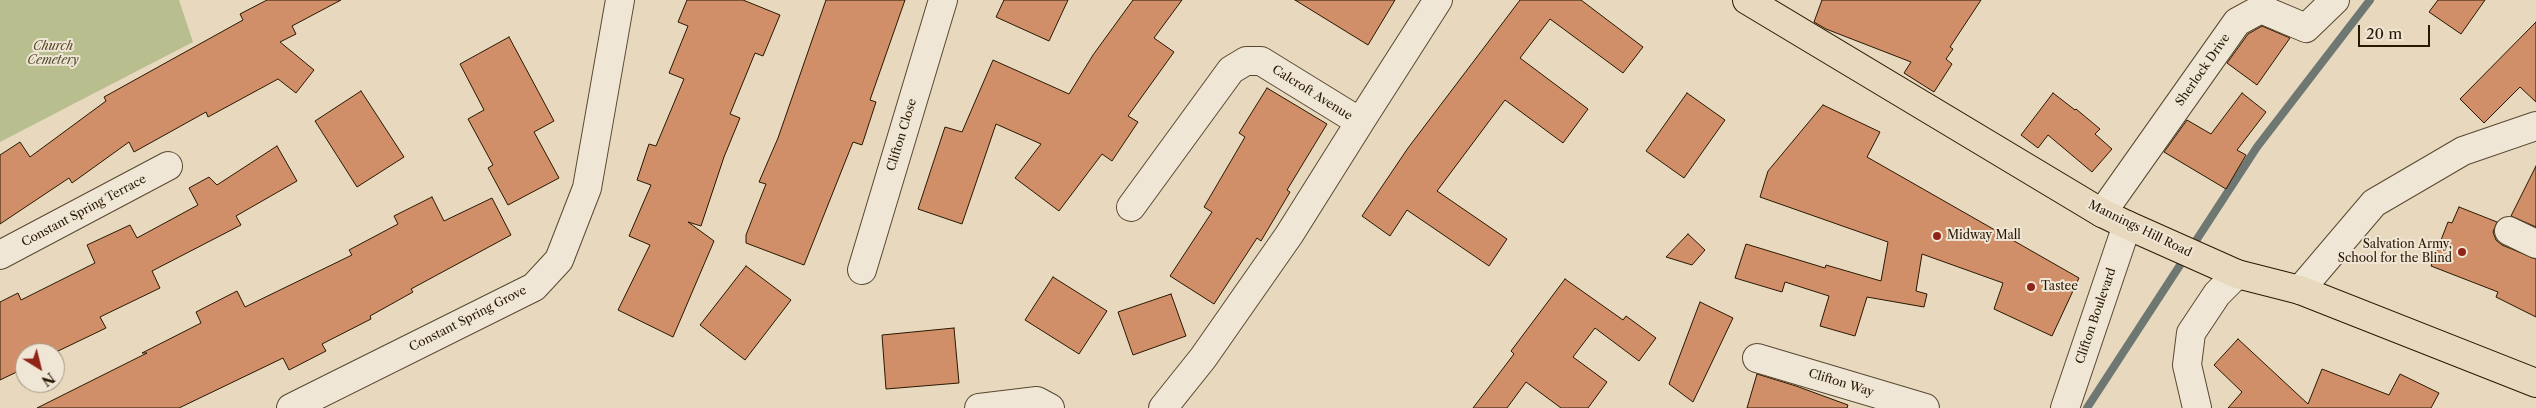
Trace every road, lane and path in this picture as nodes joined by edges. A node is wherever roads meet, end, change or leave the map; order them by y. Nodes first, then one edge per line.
1 (620, 0) edge
2 (943, 0) edge
3 (1438, 0) edge
4 (1747, 0) edge
5 (2335, 0) edge
6 (1780, 10) edge
7 (1360, 122) junction
8 (2536, 126) edge
9 (168, 166) dead end
10 (1131, 207) dead end
11 (2102, 213) junction
12 (2136, 229) junction
13 (2510, 231) dead end
14 (2536, 244) edge
15 (0, 256) edge
16 (862, 270) dead end
17 (2238, 274) junction
18 (2300, 290) junction
19 (1757, 358) dead end
20 (2536, 383) edge
21 (291, 408) edge
22 (979, 408) edge
23 (1050, 408) edge
24 (1163, 408) edge
25 (1924, 408) edge
26 (2065, 408) edge
27 (2197, 408) edge

1 - 21 street, Constant Spring Grove
2 - 16 street, Clifton Close
3 - 7 street, Calcroft Avenue
4 - 6 main road, Mannings Hill Road
5 - 11 street, Sherlock Drive
6 - 11 main road, Mannings Hill Road
7 - 10 street, Calcroft Avenue
7 - 24 street
8 - 18 street
9 - 15 street, Constant Spring Terrace
11 - 12 main road, Mannings Hill Road
12 - 17 main road, Mannings Hill Road
12 - 26 street, Clifton Boulevard
13 - 14 street
17 - 18 main road, Mannings Hill Road
17 - 27 street
18 - 20 main road, Mannings Hill Road
19 - 25 street, Clifton Way
22 - 23 street

